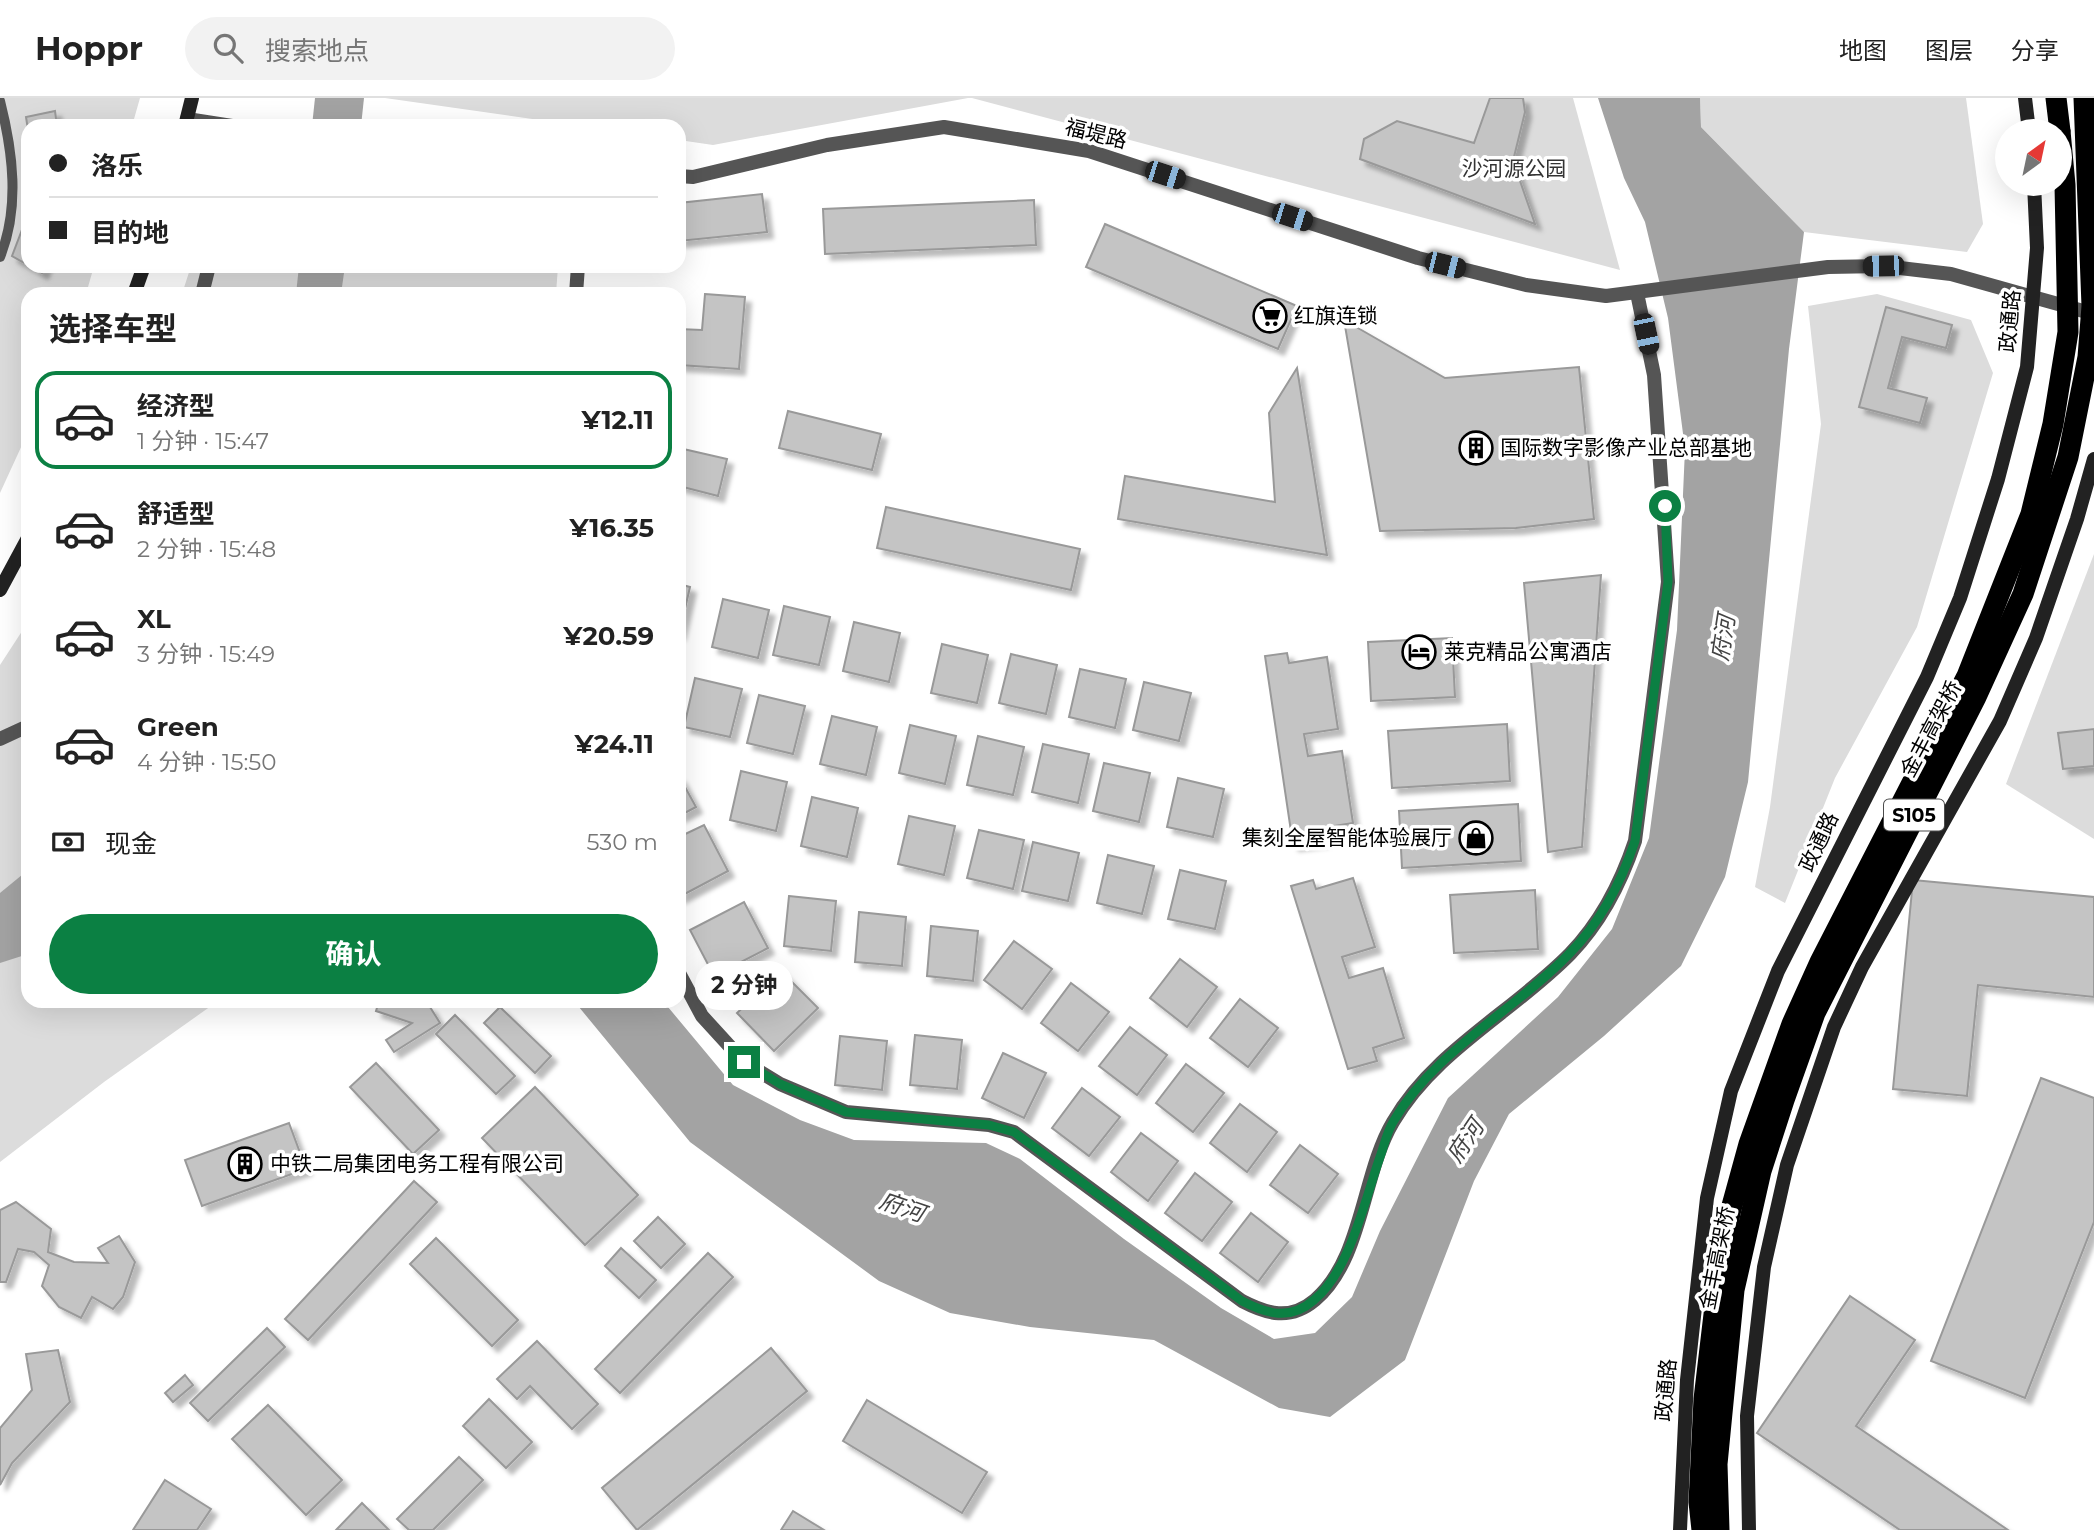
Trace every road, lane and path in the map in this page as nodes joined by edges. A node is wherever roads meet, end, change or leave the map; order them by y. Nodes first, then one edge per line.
1 (192, 98) edge
2 (2025, 98) edge
3 (2056, 98) edge
4 (2084, 98) edge
5 (0, 101) edge
6 (187, 119) edge
7 (2028, 119) edge
8 (2059, 119) edge
9 (686, 176) edge
10 (2035, 196) edge
11 (2065, 196) edge
12 (0, 257) edge
13 (1637, 293) junction
14 (2033, 298) junction
15 (2094, 314) edge
16 (2094, 459) edge
17 (21, 551) edge
18 (0, 590) edge
19 (21, 729) edge
20 (0, 739) edge
21 (686, 985) edge
22 (1680, 1530) edge
23 (1702, 1530) edge
24 (1719, 1530) edge
25 (1749, 1530) edge

1 - 6 main road
2 - 7 main road
3 - 8 highway, 金丰高架桥 / S105
4 - 24 highway, 金丰高架桥 / S105
5 - 12 lane
9 - 13 street, 福堤路
10 - 14 main road, 政通路 / S105
11 - 23 highway, 金丰高架桥 / S105
13 - 14 street, 福堤路
13 - 21 street
14 - 15 street
14 - 22 main road, 政通路 / S105
16 - 25 main road
17 - 18 main road
19 - 20 street

